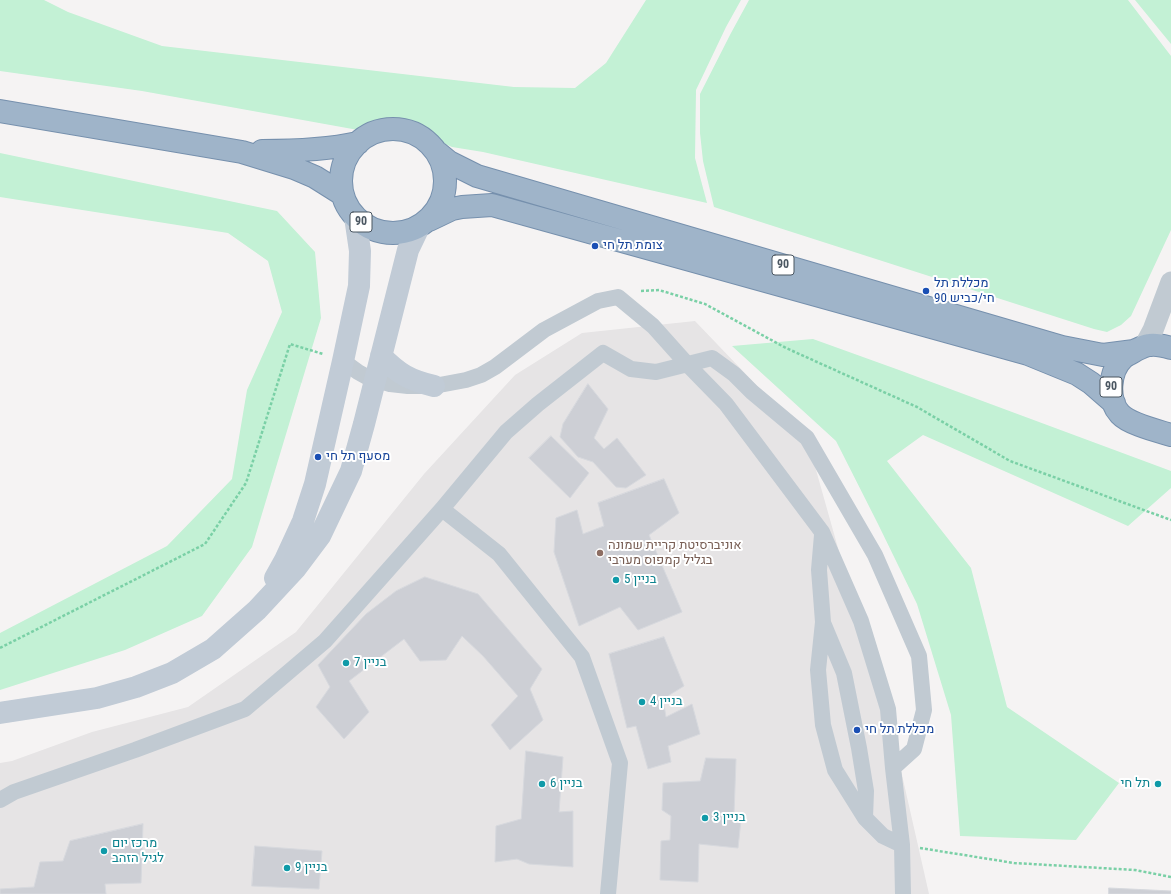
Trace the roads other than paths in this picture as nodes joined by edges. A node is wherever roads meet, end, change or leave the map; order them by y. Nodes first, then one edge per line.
1 (0, 111) edge
2 (358, 143) junction
3 (242, 152) junction
4 (438, 153) junction
5 (342, 194) junction
6 (355, 217) junction
7 (424, 224) junction
8 (1171, 282) edge
9 (1140, 348) junction
10 (1171, 348) edge
11 (381, 356) junction
12 (343, 361) junction
13 (687, 364) junction
14 (376, 380) junction
15 (434, 386) junction
16 (1114, 403) junction
17 (1171, 435) edge
18 (442, 509) junction
19 (822, 532) junction
20 (257, 610) junction
21 (823, 622) junction
22 (0, 713) edge
23 (893, 768) junction
24 (0, 800) edge
25 (865, 818) junction
26 (902, 845) junction
27 (608, 894) edge
28 (903, 894) edge

1 - 3 highway, 90
2 - 3 highway, 90
2 - 4 highway, 90
2 - 5 highway, 90
3 - 5 highway, 90
4 - 7 highway, 90
4 - 9 highway, 90
5 - 6 highway, 90
6 - 7 highway, 90
6 - 12 main road
7 - 11 main road
7 - 16 highway, 90
8 - 9 street
9 - 10 highway, 90
9 - 16 highway, 90
11 - 14 main road
11 - 15 main road
12 - 14 street
12 - 20 main road
13 - 15 street
13 - 18 street
13 - 19 street
13 - 23 street
14 - 15 street
14 - 20 main road
16 - 17 highway, 90
18 - 24 street
18 - 27 street
19 - 21 street
19 - 23 street
20 - 22 main road
21 - 25 street
21 - 25 street
23 - 26 street
25 - 26 street
26 - 28 street

